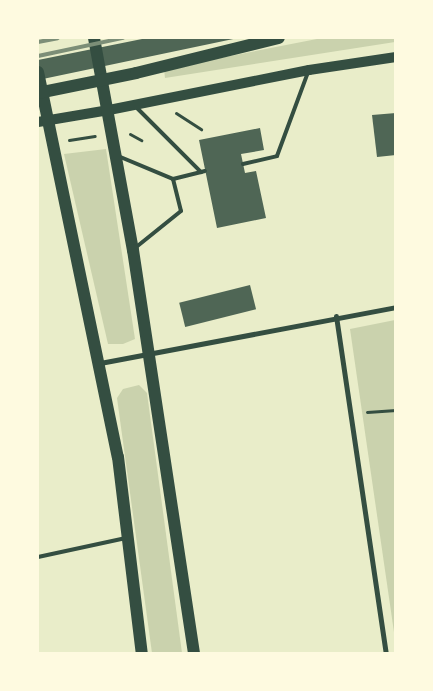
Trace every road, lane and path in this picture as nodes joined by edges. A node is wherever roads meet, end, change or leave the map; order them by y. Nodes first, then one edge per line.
1 (94, 38) edge
2 (279, 38) edge
3 (396, 57) edge
4 (309, 70) junction
5 (38, 72) edge
6 (103, 79) junction
7 (40, 93) edge
8 (134, 105) junction
9 (109, 110) junction
10 (170, 110) dead end
11 (42, 121) edge
12 (201, 129) dead end
13 (129, 133) dead end
14 (96, 136) dead end
15 (141, 140) dead end
16 (68, 141) dead end
17 (115, 155) junction
18 (243, 164) dead end
19 (172, 179) junction
20 (133, 250) junction
21 (396, 307) edge
22 (336, 316) junction
23 (149, 354) junction
24 (100, 363) junction
25 (396, 410) edge
26 (367, 412) dead end
27 (128, 538) junction
28 (38, 557) edge
29 (142, 654) edge
30 (194, 654) edge
31 (386, 654) edge

1 - 6 main road
2 - 6 main road
3 - 4 main road
4 - 8 main road
4 - 18 lane
5 - 7 main road
6 - 7 main road
6 - 9 main road
7 - 11 main road
8 - 9 main road
8 - 19 lane
9 - 11 main road
9 - 17 main road
10 - 12 path
11 - 24 main road
13 - 15 path
14 - 16 path
17 - 19 lane
17 - 20 main road
19 - 20 lane
20 - 23 main road
21 - 22 street
22 - 23 street
22 - 31 street
23 - 24 street
23 - 30 main road
24 - 27 main road
25 - 26 path
27 - 28 lane
27 - 29 main road

